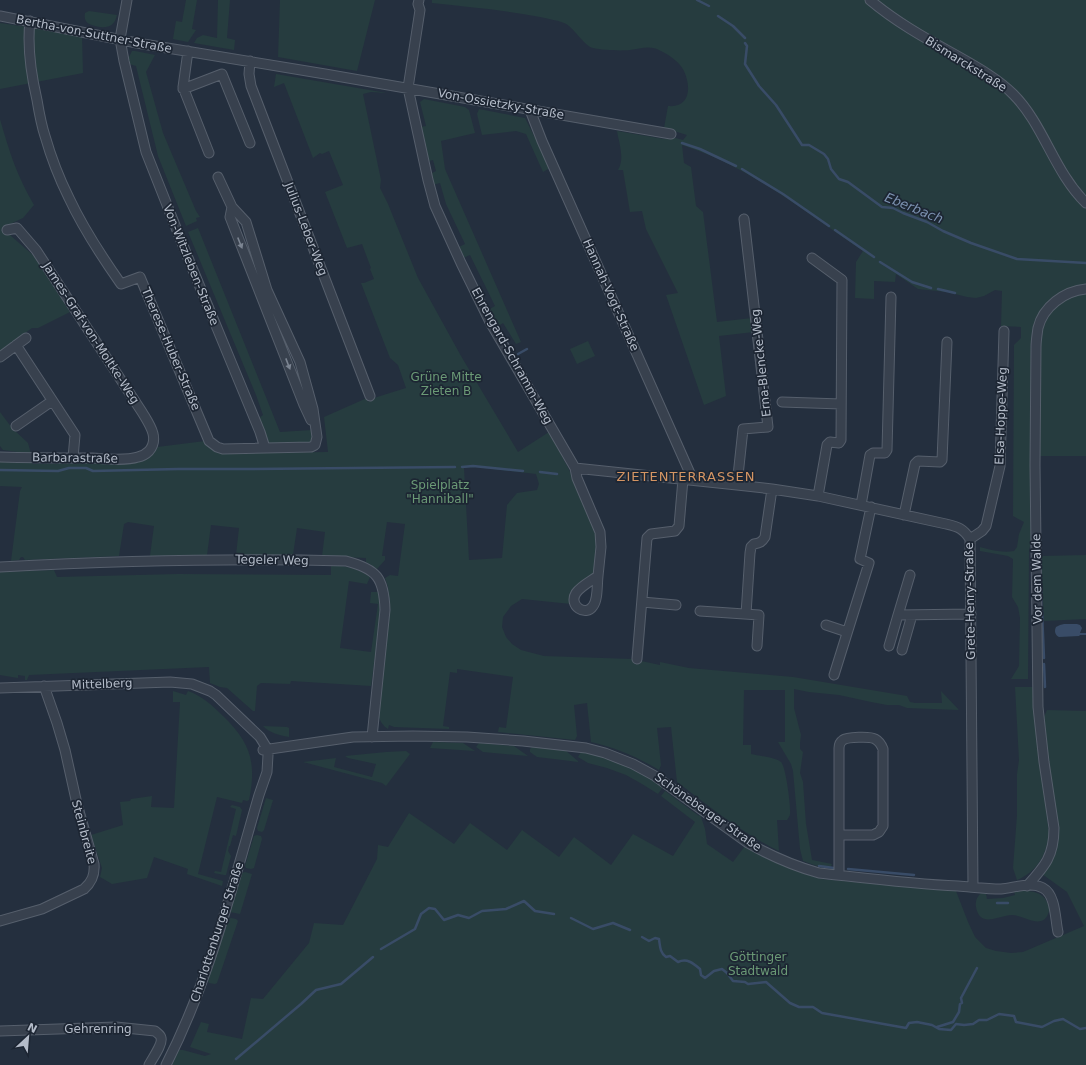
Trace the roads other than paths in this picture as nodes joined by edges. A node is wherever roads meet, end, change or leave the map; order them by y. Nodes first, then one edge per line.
1 (127, 0) edge
2 (419, 0) edge
3 (424, 0) edge
4 (870, 0) edge
5 (420, 10) junction
6 (0, 16) edge
7 (30, 21) junction
8 (120, 39) junction
9 (188, 51) junction
10 (221, 57) junction
11 (250, 61) junction
12 (222, 74) junction
13 (408, 88) junction
14 (184, 89) junction
15 (530, 110) junction
16 (671, 134) dead end
17 (250, 143) dead end
18 (209, 153) dead end
19 (218, 177) dead end
20 (1086, 203) edge
21 (232, 207) junction
22 (744, 219) dead end
23 (7, 230) dead end
24 (812, 258) dead end
25 (1086, 289) edge
26 (264, 291) junction
27 (891, 297) dead end
28 (1004, 331) dead end
29 (26, 338) dead end
30 (947, 342) dead end
31 (16, 345) junction
32 (0, 357) edge
33 (370, 396) dead end
34 (52, 401) junction
35 (782, 402) dead end
36 (841, 404) junction
37 (16, 426) dead end
38 (266, 448) junction
39 (148, 452) joint
40 (0, 457) edge
41 (73, 458) junction
42 (575, 468) junction
43 (683, 479) junction
44 (693, 480) junction
45 (737, 485) junction
46 (772, 489) junction
47 (818, 496) junction
48 (861, 505) junction
49 (871, 507) junction
50 (904, 515) junction
51 (970, 539) junction
52 (0, 567) edge
53 (910, 575) dead end
54 (598, 576) dead end
55 (642, 602) junction
56 (676, 605) dead end
57 (700, 611) dead end
58 (746, 614) junction
59 (971, 614) junction
60 (898, 615) junction
61 (912, 615) junction
62 (826, 626) dead end
63 (847, 632) junction
64 (757, 646) dead end
65 (889, 646) dead end
66 (902, 650) dead end
67 (637, 659) dead end
68 (834, 675) dead end
69 (44, 686) junction
70 (0, 688) edge
71 (372, 737) junction
72 (266, 753) junction
73 (839, 835) junction
74 (838, 875) junction
75 (1027, 886) junction
76 (973, 887) junction
77 (0, 922) edge
78 (1058, 932) dead end
79 (0, 1032) edge
80 (149, 1065) edge
81 (166, 1065) edge

1 - 8 street
2 - 5 street
3 - 5 street
4 - 20 street, Bismarckstraße
5 - 13 street
6 - 7 street, Bertha-von-Suttner-Straße
7 - 8 street, Bertha-von-Suttner-Straße
7 - 38 street, Therese-Huber-Straße
8 - 9 street, Bertha-von-Suttner-Straße
8 - 38 street, Von-Witzleben-Straße
9 - 10 street, Bertha-von-Suttner-Straße
9 - 14 street, Bertha-von-Suttner-Straße
10 - 11 street, Bertha-von-Suttner-Straße
10 - 12 street
11 - 13 street, Bertha-von-Suttner-Straße
11 - 33 street, Julius-Leber-Weg
12 - 14 street
12 - 17 street
13 - 15 street, Von-Ossietzky-Straße
13 - 42 street, Ehrengard-Schramm-Weg
14 - 18 street, Bertha-von-Suttner-Straße
15 - 16 street, Von-Ossietzky-Straße
15 - 44 street, Hannah-Vogt-Straße
19 - 21 street
21 -> 26 street
21 - 26 street
22 - 45 street, Erna-Blencke-Weg
23 - 39 street, James-Graf-von-Moltke-Weg
24 - 36 street
25 - 75 street, Vor dem Walde
26 - 38 street
27 - 48 street
28 - 51 street, Elsa-Hoppe-Weg
29 - 31 street
30 - 50 street
31 - 32 street
31 - 34 street
34 - 37 street
34 - 41 street
35 - 36 street
36 - 47 street
39 - 41 street, Barbarastraße
40 - 41 street, Barbarastraße
42 - 43 street, Grete-Henry-Straße
42 - 54 street, Ehrengard-Schramm-Weg
43 - 44 street, Grete-Henry-Straße
43 - 55 street
44 - 45 street, Grete-Henry-Straße
45 - 46 street, Grete-Henry-Straße
46 - 47 street, Grete-Henry-Straße
46 - 58 street
47 - 48 street, Grete-Henry-Straße
48 - 49 street, Grete-Henry-Straße
49 - 50 street, Grete-Henry-Straße
49 - 63 street
50 - 51 street, Grete-Henry-Straße
51 - 59 street, Grete-Henry-Straße
52 - 71 street, Tegeler Weg
53 - 60 street
55 - 56 street
55 - 67 street
57 - 58 street
58 - 64 street
59 - 61 street
59 - 76 street, Grete-Henry-Straße
60 - 61 street
60 - 65 street
61 - 66 street
62 - 63 street
63 - 68 street
69 - 70 street, Mittelberg
69 - 72 street, Mittelberg
69 - 77 street, Steinbreite
71 - 72 street, Schöneberger Straße
71 - 74 street, Schöneberger Straße
72 - 81 street, Charlottenburger Straße
73 - 73 street
73 - 74 street
74 - 76 street, Schöneberger Straße
75 - 76 street, Schöneberger Straße
75 - 78 street, Schöneberger Straße
79 - 80 street, Gehrenring

